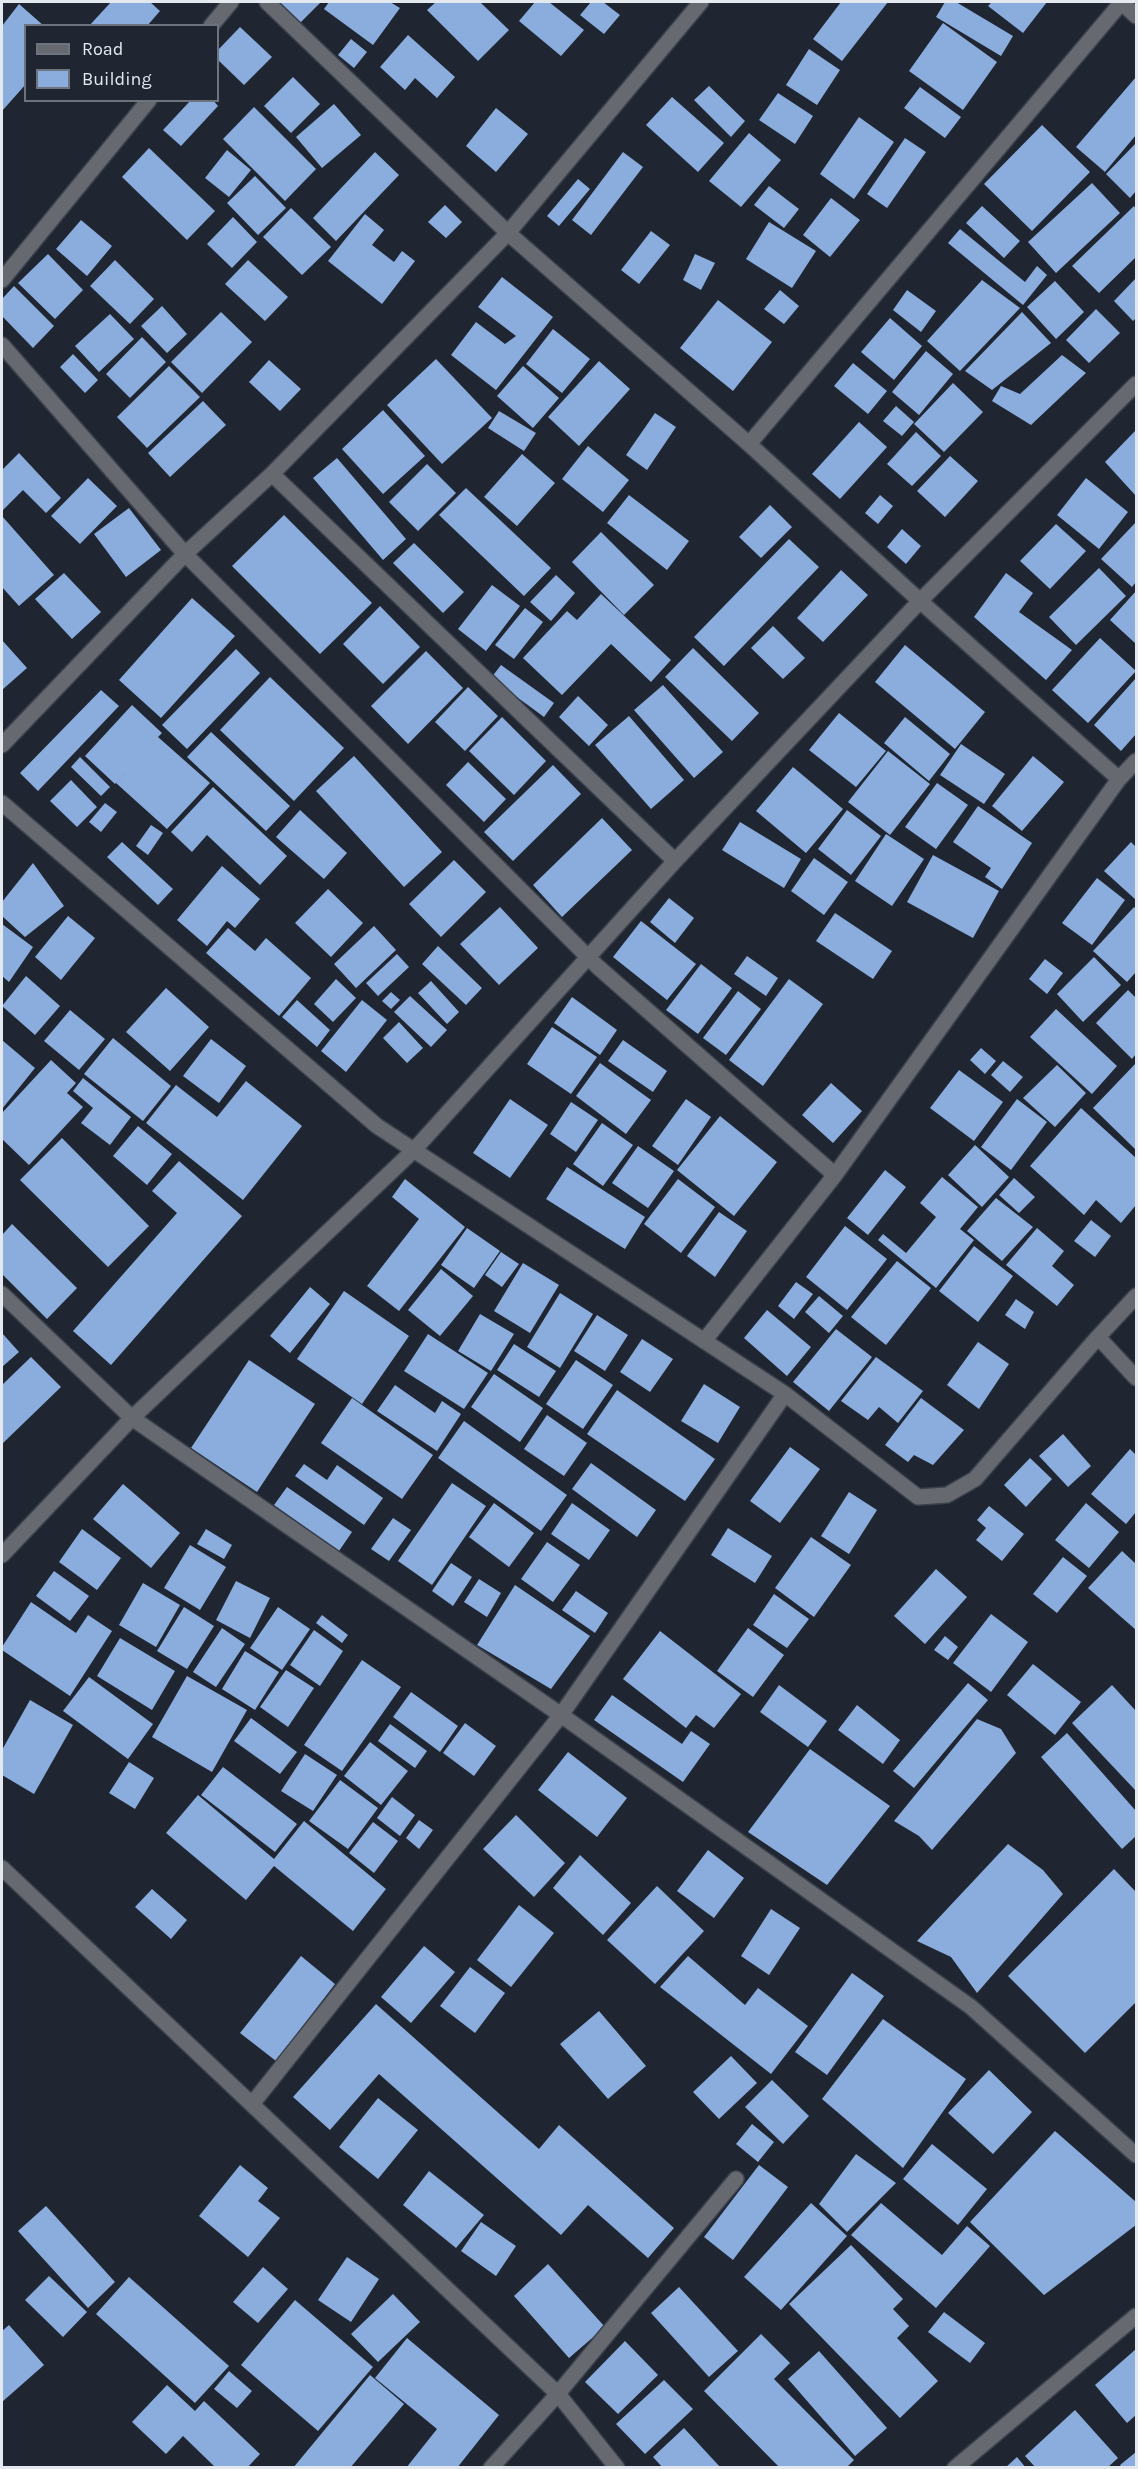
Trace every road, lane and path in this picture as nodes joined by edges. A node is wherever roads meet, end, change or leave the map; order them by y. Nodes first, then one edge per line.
1 (231, 2) edge
2 (267, 2) edge
3 (701, 2) edge
4 (1122, 2) edge
5 (1137, 16) edge
6 (213, 24) edge
7 (147, 102) edge
8 (507, 233) junction
9 (2, 280) edge
10 (2, 345) edge
11 (1137, 384) edge
12 (749, 444) junction
13 (272, 474) junction
14 (185, 554) junction
15 (920, 601) junction
16 (2, 745) edge
17 (1137, 761) edge
18 (1119, 779) junction
19 (2, 803) edge
20 (675, 861) junction
21 (588, 957) junction
22 (414, 1150) junction
23 (835, 1175) junction
24 (2, 1294) edge
25 (1137, 1296) edge
26 (1098, 1337) junction
27 (704, 1341) junction
28 (1137, 1378) edge
29 (785, 1394) junction
30 (132, 1418) junction
31 (2, 1556) edge
32 (561, 1715) junction
33 (2, 1868) edge
34 (252, 2104) junction
35 (1137, 2155) edge
36 (736, 2179) dead end
37 (1137, 2316) edge
38 (558, 2394) junction
39 (491, 2468) edge
40 (617, 2468) edge
41 (955, 2468) edge

1 - 6 street
2 - 8 street
3 - 8 street
4 - 5 street
4 - 12 street
7 - 9 street
8 - 12 street
8 - 13 street
10 - 14 street
11 - 15 street
12 - 15 street
13 - 14 street
13 - 20 street
14 - 16 street
14 - 21 street
15 - 18 street
15 - 20 street
17 - 18 street
18 - 23 street
19 - 22 street
20 - 21 street
21 - 22 street
21 - 23 street
22 - 27 street
22 - 30 street
23 - 27 street
24 - 30 street
25 - 26 street
26 - 28 street
26 - 29 street
27 - 29 street
29 - 32 street
30 - 31 street
30 - 32 street
32 - 34 street
32 - 35 street
33 - 34 street
34 - 38 street
36 - 38 street
37 - 41 street
38 - 39 street
38 - 40 street

